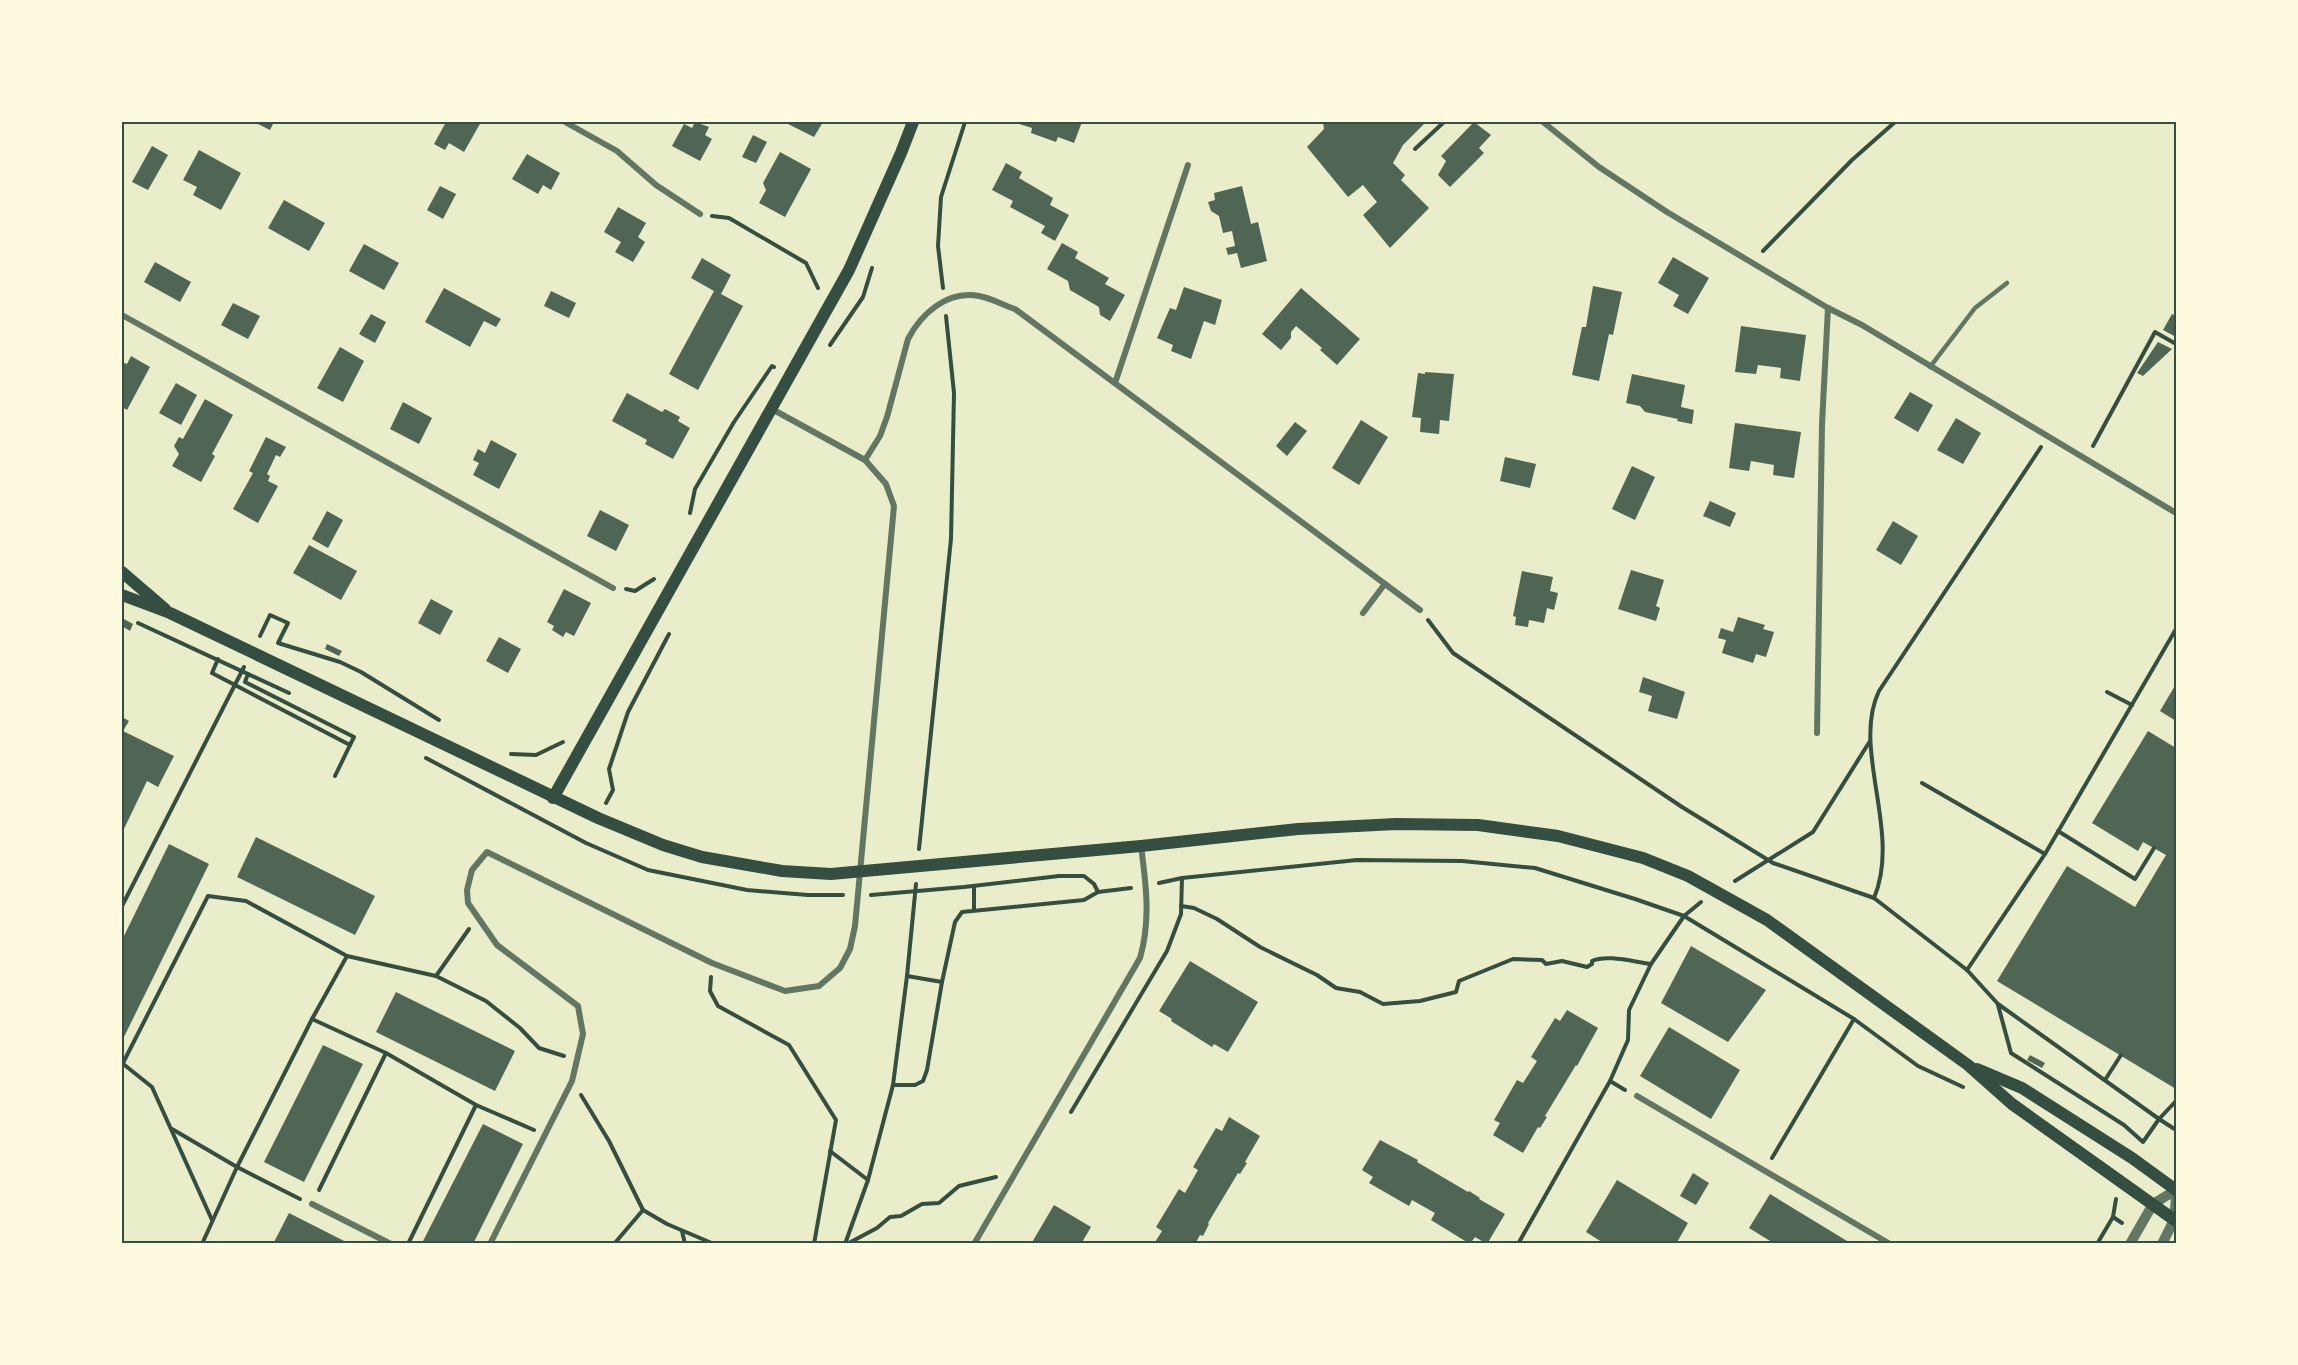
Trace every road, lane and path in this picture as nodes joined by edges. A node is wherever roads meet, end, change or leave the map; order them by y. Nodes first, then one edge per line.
1 (565, 122) edge
2 (913, 122) edge
3 (965, 122) edge
4 (1443, 122) edge
5 (1543, 122) edge
6 (1895, 122) edge
7 (1415, 149) dead end
8 (1188, 165) dead end
9 (700, 214) joint
10 (1755, 265) junction
11 (2007, 283) dead end
12 (945, 300) junction
13 (827, 308) junction
14 (1828, 308) junction
15 (122, 315) edge
16 (2176, 344) edge
17 (1930, 367) junction
18 (1115, 383) junction
19 (770, 408) junction
20 (2047, 437) junction
21 (865, 460) junction
22 (2086, 460) junction
23 (704, 475) dead end
24 (2176, 513) edge
25 (689, 517) dead end
26 (122, 572) edge
27 (654, 585) dead end
28 (1384, 585) junction
29 (613, 588) joint
30 (122, 595) edge
31 (1420, 610) joint
32 (1363, 613) dead end
33 (170, 614) junction
34 (134, 621) dead end
35 (2176, 629) edge
36 (255, 645) dead end
37 (218, 659) junction
38 (245, 665) dead end
39 (248, 674) junction
40 (235, 684) junction
41 (2107, 692) dead end
42 (291, 694) dead end
43 (2132, 705) junction
44 (442, 721) dead end
45 (1817, 733) dead end
46 (1870, 741) junction
47 (565, 742) dead end
48 (350, 745) junction
49 (502, 750) dead end
50 (419, 754) dead end
51 (335, 776) dead end
52 (1922, 783) dead end
53 (554, 798) junction
54 (2058, 831) junction
55 (1141, 846) junction
56 (2154, 848) dead end
57 (919, 851) dead end
58 (2045, 854) junction
59 (917, 873) dead end
60 (702, 882) dead end
61 (1733, 882) dead end
62 (974, 886) junction
63 (1146, 886) junction
64 (964, 887) dead end
65 (1098, 892) junction
66 (1874, 898) junction
67 (1703, 901) dead end
68 (122, 906) edge
69 (1181, 906) dead end
70 (974, 909) junction
71 (478, 916) junction
72 (1684, 916) junction
73 (347, 956) junction
74 (1651, 964) junction
75 (1966, 970) junction
76 (435, 976) junction
77 (907, 976) junction
78 (942, 982) junction
79 (710, 991) dead end
80 (1998, 1004) junction
81 (312, 1019) junction
82 (1854, 1019) junction
83 (386, 1053) junction
84 (2121, 1055) dead end
85 (576, 1060) junction
86 (122, 1063) edge
87 (1968, 1065) junction
88 (2105, 1080) junction
89 (572, 1081) junction
90 (893, 1085) junction
91 (1966, 1089) dead end
92 (1636, 1096) dead end
93 (2176, 1101) edge
94 (476, 1105) junction
95 (2159, 1119) junction
96 (172, 1129) junction
97 (2176, 1130) edge
98 (545, 1135) junction
99 (830, 1151) junction
100 (237, 1167) junction
101 (1765, 1170) junction
102 (1017, 1172) junction
103 (868, 1180) junction
104 (2176, 1190) edge
105 (2176, 1198) edge
106 (312, 1204) junction
107 (2153, 1204) junction
108 (643, 1210) junction
109 (2114, 1217) dead end
110 (2175, 1220) edge
111 (212, 1221) junction
112 (682, 1230) junction
113 (204, 1243) edge
114 (391, 1244) edge
115 (408, 1244) edge
116 (490, 1244) edge
117 (614, 1244) edge
118 (685, 1244) edge
119 (714, 1244) edge
120 (814, 1244) edge
121 (846, 1244) edge
122 (974, 1244) edge
123 (1518, 1244) edge
124 (1890, 1244) edge
125 (2097, 1244) edge
126 (2130, 1244) edge
127 (2162, 1244) edge

1 - 9 street
2 - 13 main road
3 - 12 path
4 - 7 path
5 - 10 street
6 - 10 path
8 - 18 street
9 - 13 path
10 - 14 street
11 - 17 lane
12 - 18 street
12 - 21 street
12 - 57 path
13 - 19 main road
14 - 17 street
14 - 45 street
15 - 29 street
16 - 22 path
17 - 20 street
18 - 28 street
19 - 21 street
19 - 53 main road
20 - 22 street
20 - 46 path
21 - 71 street
22 - 24 street
23 - 25 path
26 - 33 main road
27 - 29 path
28 - 31 street
28 - 32 street
30 - 33 main road
31 - 66 path
33 - 53 main road
34 - 37 path
35 - 43 path
36 - 44 path
37 - 39 path
37 - 40 path
38 - 40 path
39 - 42 path
39 - 48 path
40 - 48 path
40 - 68 path
41 - 43 path
43 - 54 path
46 - 61 path
46 - 66 path
47 - 49 path
48 - 51 path
50 - 60 path
52 - 58 path
53 - 55 main road
54 - 56 path
54 - 58 path
55 - 63 street
55 - 87 main road
58 - 75 path
59 - 77 path
62 - 64 path
62 - 65 path
62 - 70 path
63 - 65 path
63 - 72 path
63 - 102 street
65 - 70 path
66 - 75 path
67 - 72 path
69 - 74 path
70 - 78 path
71 - 76 path
71 - 85 street
72 - 74 path
72 - 82 path
73 - 76 path
73 - 81 path
73 - 86 path
74 - 123 path
75 - 80 path
76 - 85 path
77 - 78 path
77 - 90 path
78 - 90 path
79 - 99 path
80 - 88 path
80 - 95 path
81 - 83 path
81 - 100 path
82 - 91 path
82 - 101 path
83 - 94 path
83 - 106 path
84 - 88 path
85 - 89 street
86 - 96 path
87 - 104 main road
87 - 107 main road
88 - 95 path
89 - 98 street
89 - 108 path
90 - 103 path
92 - 101 street
93 - 95 path
94 - 98 path
94 - 115 path
95 - 97 path
96 - 100 path
96 - 111 path
98 - 116 street
99 - 103 path
99 - 120 path
100 - 106 path
100 - 111 path
101 - 124 street
102 - 121 path
102 - 122 street
103 - 121 path
104 - 107 street
105 - 110 street
106 - 114 street
107 - 110 main road
107 - 126 street
108 - 112 path
108 - 117 path
109 - 125 path
110 - 127 street
111 - 113 path
112 - 118 path
112 - 119 path

